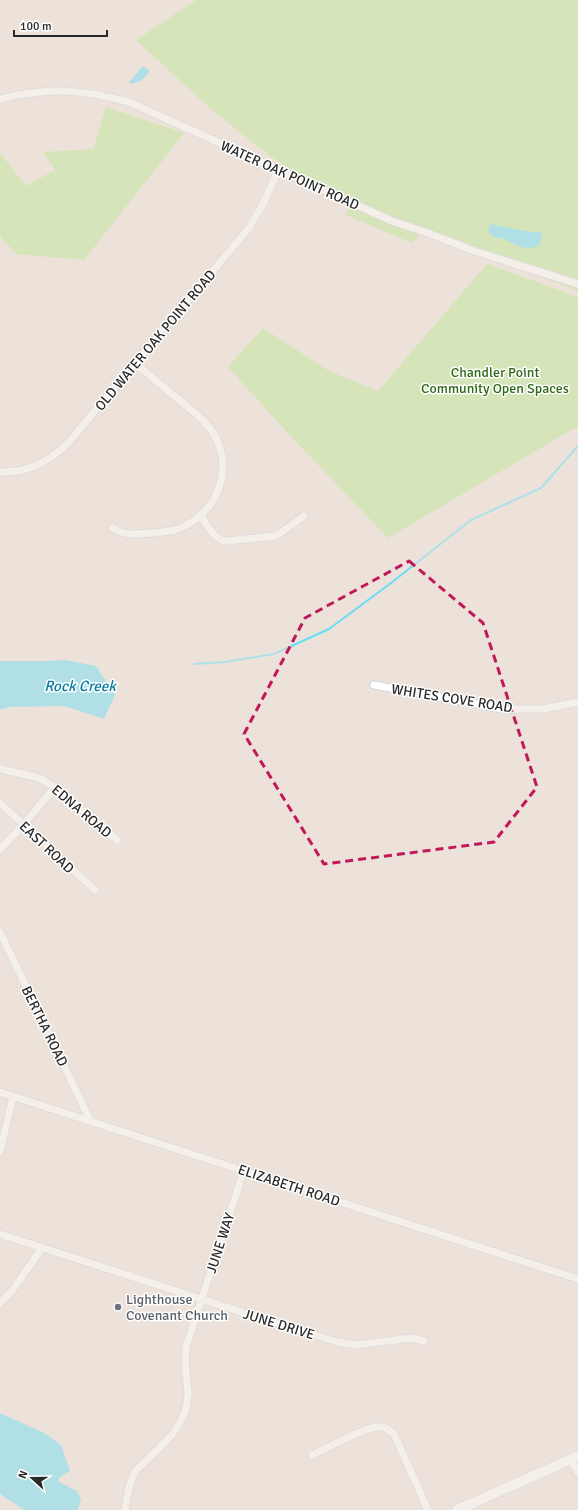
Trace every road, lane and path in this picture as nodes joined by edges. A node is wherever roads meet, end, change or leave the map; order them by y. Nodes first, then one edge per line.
1 (0, 99) edge
2 (278, 170) junction
3 (578, 284) edge
4 (135, 363) junction
5 (0, 472) edge
6 (201, 516) junction
7 (304, 516) dead end
8 (113, 528) dead end
9 (374, 685) dead end
10 (578, 702) edge
11 (0, 769) edge
12 (55, 787) junction
13 (0, 803) edge
14 (24, 825) junction
15 (117, 840) dead end
16 (0, 849) edge
17 (95, 890) dead end
18 (0, 932) edge
19 (0, 1092) edge
20 (13, 1097) junction
21 (90, 1120) junction
22 (0, 1151) edge
23 (244, 1170) junction
24 (0, 1234) edge
25 (42, 1248) junction
26 (578, 1279) edge
27 (202, 1300) junction
28 (0, 1303) edge
29 (424, 1341) dead end
30 (312, 1455) dead end
31 (575, 1457) edge
32 (578, 1473) edge
33 (126, 1510) edge
34 (428, 1510) edge
35 (457, 1510) edge

1 - 2 street, WATER OAK POINT ROAD
2 - 3 street, WATER OAK POINT ROAD
2 - 4 street, OLD WATER OAK POINT ROAD
4 - 5 street, OLD WATER OAK POINT ROAD
4 - 6 street
6 - 7 street
6 - 8 street
9 - 10 street, WHITES COVE ROAD
11 - 12 street, EDNA ROAD
12 - 14 street
12 - 15 street, EDNA ROAD
13 - 14 street, EAST ROAD
14 - 16 street
14 - 17 street, EAST ROAD
18 - 21 street, BERTHA ROAD
19 - 20 street, ELIZABETH ROAD
20 - 21 street, ELIZABETH ROAD
20 - 22 street
21 - 23 street, ELIZABETH ROAD
23 - 26 street, ELIZABETH ROAD
23 - 27 street, JUNE WAY
24 - 25 street, JUNE DRIVE
25 - 27 street, JUNE DRIVE
25 - 28 street
27 - 29 street, JUNE DRIVE
27 - 33 street, JUNE WAY
30 - 34 street
31 - 32 street
31 - 35 main road

